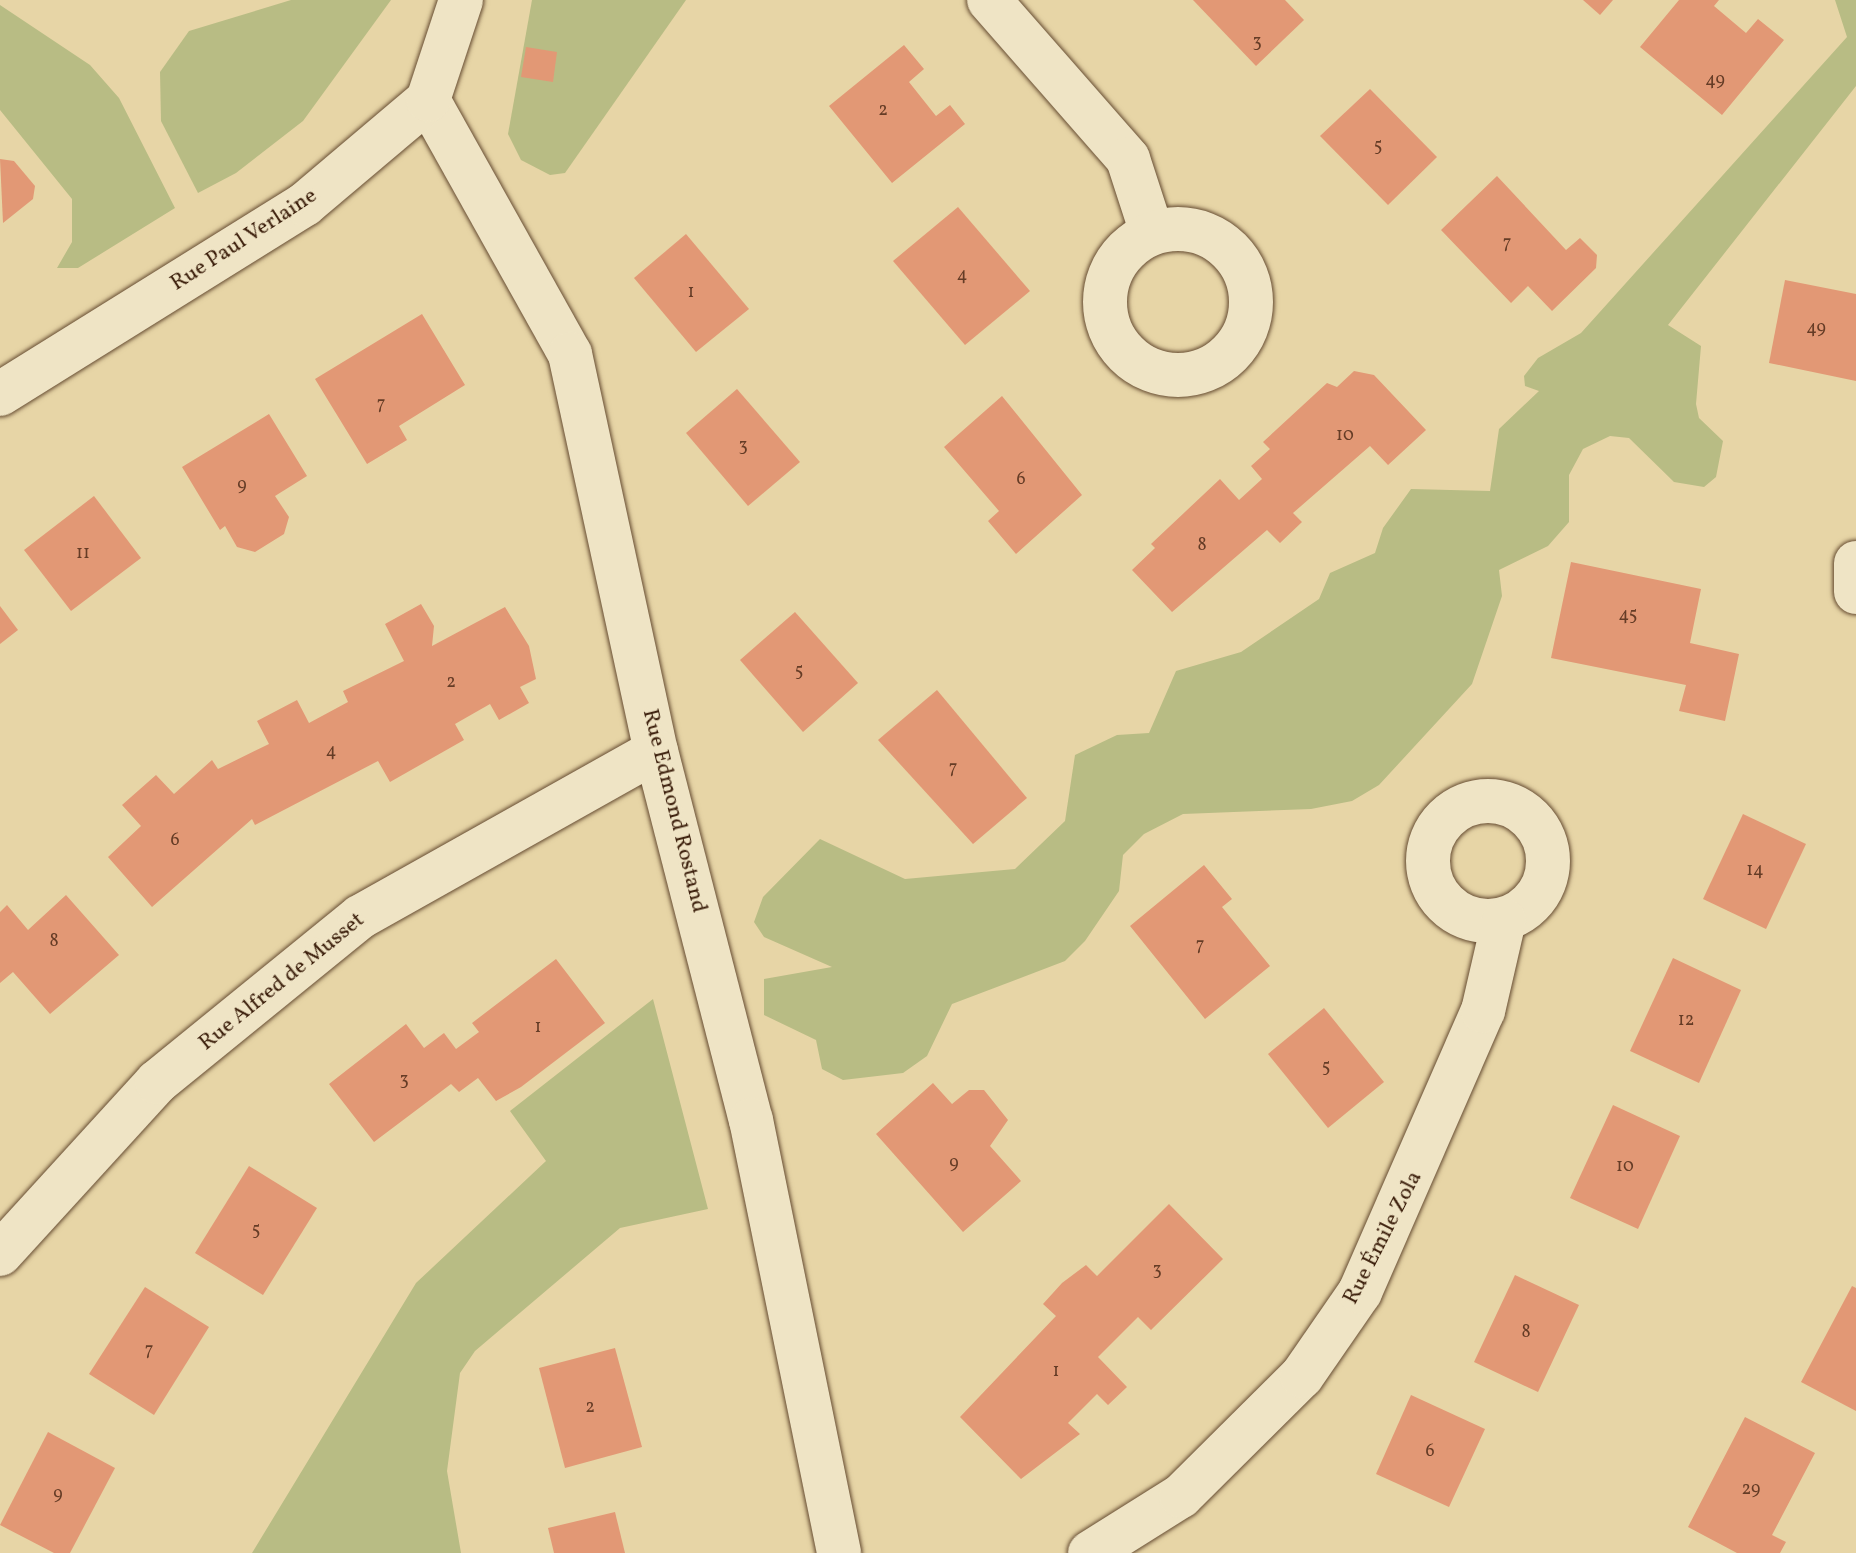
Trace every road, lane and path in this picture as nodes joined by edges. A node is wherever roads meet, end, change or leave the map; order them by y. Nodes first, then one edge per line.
1 (461, 0) edge
2 (989, 0) edge
3 (428, 100) junction
4 (1152, 233) dead end
5 (0, 394) edge
6 (1856, 563) edge
7 (1856, 592) edge
8 (656, 751) junction
9 (1504, 920) dead end
10 (0, 1254) edge
11 (839, 1553) edge
12 (1090, 1553) edge

1 - 3 street
2 - 4 street
3 - 5 street, Rue Paul Verlaine
3 - 8 street, Rue Edmond Rostand
6 - 7 street
8 - 10 street, Rue Alfred de Musset
8 - 11 street, Rue Edmond Rostand
9 - 12 street, Rue Émile Zola

